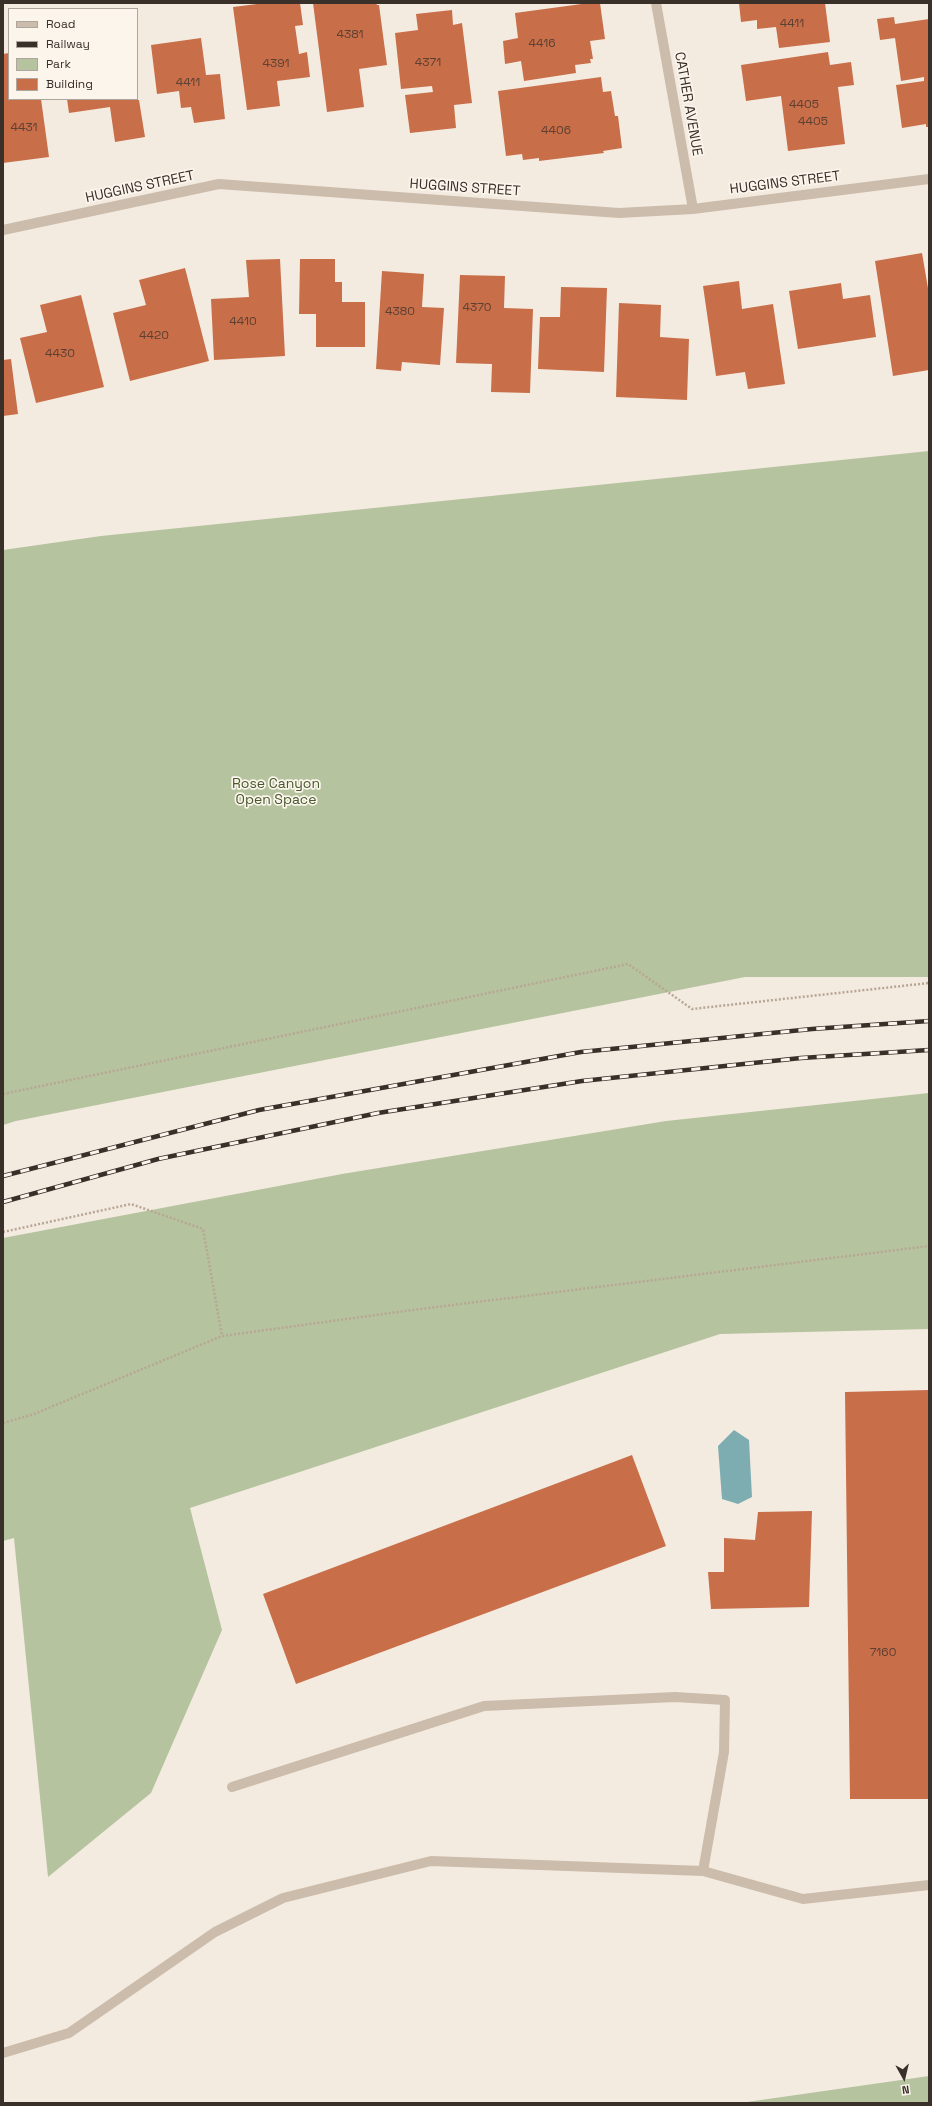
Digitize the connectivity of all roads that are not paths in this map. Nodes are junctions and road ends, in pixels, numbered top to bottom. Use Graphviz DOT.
graph roads {
  1 [pos="656,3"];
  2 [pos="929,179"];
  3 [pos="692,209"];
  4 [pos="3,230"];
  5 [pos="232,1787"];
  6 [pos="703,1871"];
  7 [pos="929,1885"];
  8 [pos="3,2053"];
  1 -- 3 [label="street, CATHER AVENUE"];
  2 -- 3 [label="street, HUGGINS STREET"];
  3 -- 4 [label="street, HUGGINS STREET"];
  5 -- 6 [label="street"];
  6 -- 7 [label="street"];
  6 -- 8 [label="street"];
}
